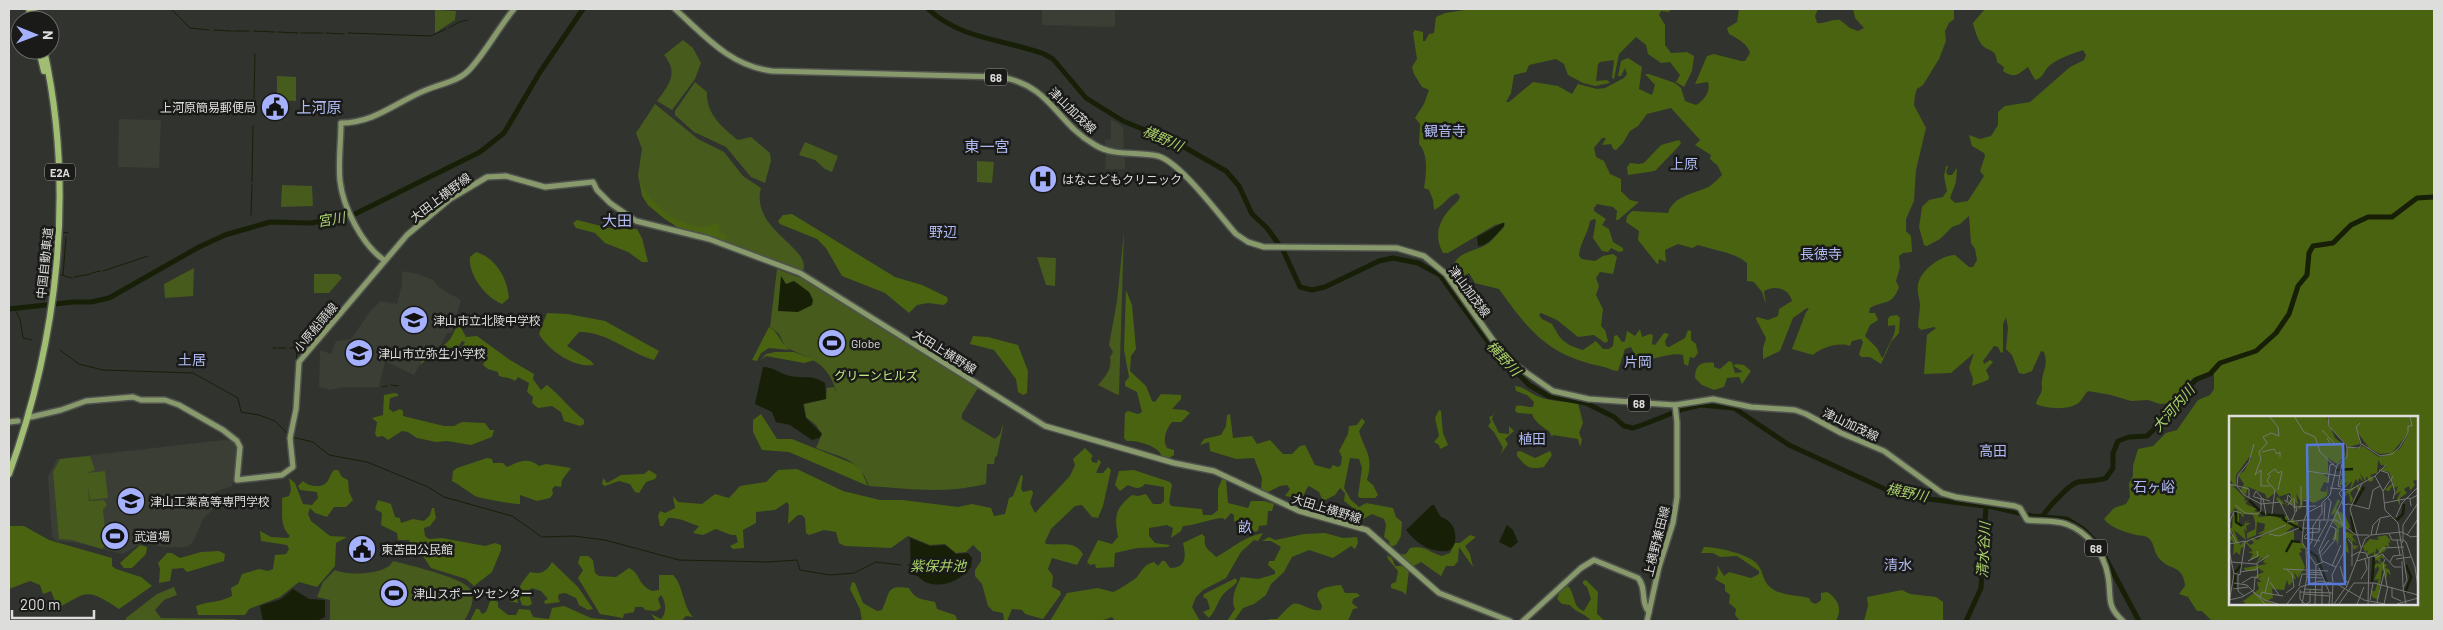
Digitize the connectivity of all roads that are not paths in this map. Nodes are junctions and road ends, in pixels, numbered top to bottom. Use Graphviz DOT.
graph roads {
  1 [pos="514,9"];
  2 [pos="675,9"];
  3 [pos="42,60"];
  4 [pos="45,60"];
  5 [pos="52,107"];
  6 [pos="384,260"];
  7 [pos="38,364"];
  8 [pos="1675,407"];
  9 [pos="31,417"];
  10 [pos="18,421"];
  11 [pos="9,422"];
  12 [pos="9,461"];
  13 [pos="9,474"];
  14 [pos="1649,612"];
  15 [pos="1510,621"];
  16 [pos="1523,621"];
  17 [pos="1647,621"];
  18 [pos="2123,621"];
  1 -- 6 [label="main road"];
  2 -- 8 [label="main road, 津山加茂線 / 68"];
  3 -- 5 [label="highway, 中国自動車道 / E2A"];
  4 -- 5 [label="highway, 中国自動車道 / E2A"];
  5 -- 7 [label="highway, 中国自動車道 / E2A"];
  6 -- 9 [label="main road, 小原船頭線"];
  6 -- 15 [label="main road, 大田上横野線"];
  7 -- 12 [label="highway, 中国自動車道 / E2A"];
  7 -- 13 [label="highway, 中国自動車道 / E2A"];
  8 -- 14 [label="main road, 上横野兼田線"];
  8 -- 18 [label="main road, 津山加茂線 / 68"];
  10 -- 11 [label="main road"];
  14 -- 16 [label="main road"];
  14 -- 17 [label="main road, 上横野兼田線"];
}
